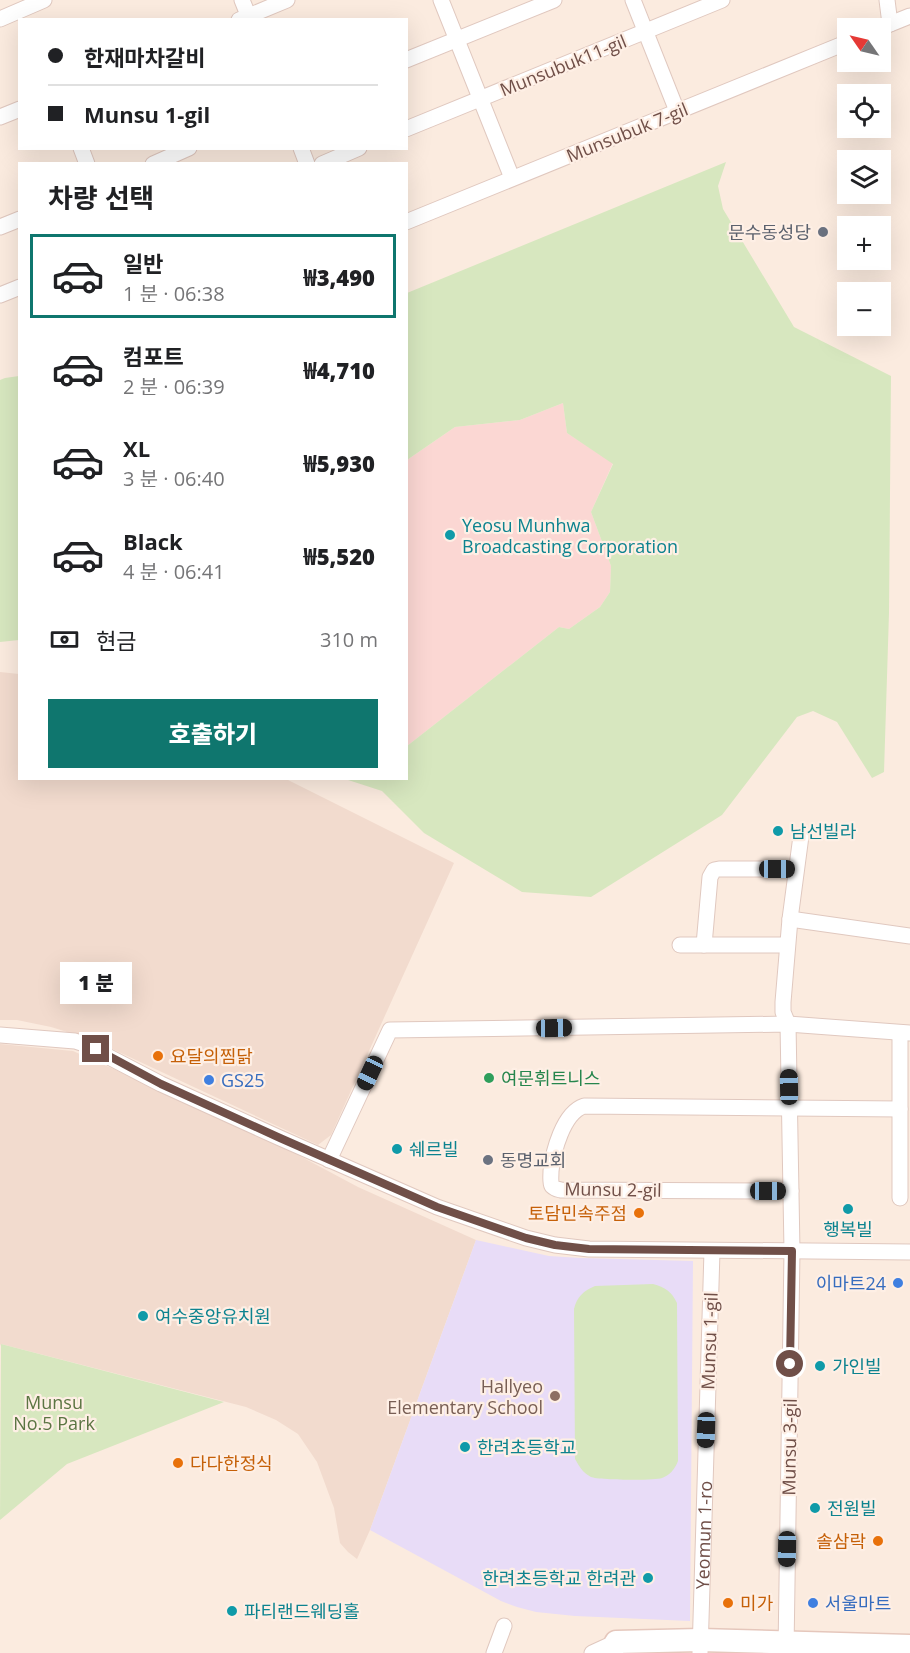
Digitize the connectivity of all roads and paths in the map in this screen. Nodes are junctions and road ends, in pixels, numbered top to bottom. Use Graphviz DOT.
graph roads {
  1 [pos="44,0"];
  2 [pos="242,0"];
  3 [pos="287,0"];
  4 [pos="441,0"];
  5 [pos="554,0"];
  6 [pos="633,0"];
  7 [pos="722,0"];
  8 [pos="887,0"];
  9 [pos="24,14"];
  10 [pos="910,16"];
  11 [pos="246,18"];
  12 [pos="886,18"];
  13 [pos="0,19"];
  14 [pos="891,24"];
  15 [pos="646,31"];
  16 [pos="457,39"];
  17 [pos="837,46"];
  18 [pos="408,59"];
  19 [pos="480,99"];
  20 [pos="18,110"];
  21 [pos="677,111"];
  22 [pos="0,117"];
  23 [pos="408,128"];
  24 [pos="184,150"];
  25 [pos="354,150"];
  26 [pos="158,162"];
  27 [pos="327,162"];
  28 [pos="512,178"];
  29 [pos="18,220"];
  30 [pos="408,221"];
  31 [pos="0,227"];
  32 [pos="18,288"];
  33 [pos="0,295"];
  34 [pos="801,836"];
  35 [pos="796,869"];
  36 [pos="790,919"];
  37 [pos="910,936"];
  38 [pos="680,945"];
  39 [pos="704,945"];
  40 [pos="787,945"];
  41 [pos="788,1024"];
  42 [pos="905,1033"];
  43 [pos="0,1035"];
  44 [pos="789,1108"];
  45 [pos="900,1109"];
  46 [pos="329,1160"];
  47 [pos="791,1191"];
  48 [pos="900,1198"];
  49 [pos="712,1251"];
  50 [pos="792,1251"];
  51 [pos="910,1252"];
  52 [pos="706,1430"];
  53 [pos="504,1626"];
  54 [pos="910,1646"];
  55 [pos="616,1647"];
  56 [pos="700,1647"];
  57 [pos="786,1648"];
  58 [pos="494,1653"];
  59 [pos="592,1653"];
  1 -- 9 [label="street"];
  2 -- 11 [label="street"];
  3 -- 11 [label="street"];
  4 -- 16 [label="street, Munsubuk11-gil"];
  5 -- 16 [label="street"];
  6 -- 15 [label="street, Munsubuk11-gil"];
  7 -- 15 [label="street"];
  8 -- 12 [label="street"];
  9 -- 13 [label="street"];
  10 -- 14 [label="street"];
  15 -- 19 [label="street, Munsubuk11-gil"];
  15 -- 21 [label="street, Munsubuk11-gil"];
  16 -- 18 [label="street"];
  16 -- 19 [label="street, Munsubuk11-gil"];
  17 -- 21 [label="street, Munsubuk 7-gil"];
  19 -- 23 [label="street, Munsubuk11-gil"];
  19 -- 28 [label="street, Munsubuk11-gil"];
  20 -- 22 [label="street"];
  21 -- 28 [label="street, Munsubuk 7-gil"];
  24 -- 26 [label="street"];
  25 -- 27 [label="street"];
  28 -- 30 [label="street, Munsubuk 7-gil"];
  29 -- 31 [label="street"];
  32 -- 33 [label="street"];
  34 -- 35 [label="street"];
  35 -- 36 [label="street"];
  35 -- 39 [label="street"];
  36 -- 37 [label="street"];
  36 -- 40 [label="street"];
  38 -- 39 [label="street"];
  39 -- 40 [label="street"];
  40 -- 41 [label="street"];
  41 -- 42 [label="street"];
  41 -- 44 [label="street"];
  41 -- 46 [label="street"];
  42 -- 45 [label="street"];
  43 -- 46 [label="street"];
  44 -- 45 [label="street, Munsu 2-gil"];
  44 -- 47 [label="street"];
  44 -- 47 [label="street, Munsu 2-gil"];
  45 -- 48 [label="street"];
  46 -- 49 [label="street"];
  47 -- 50 [label="street"];
  49 -- 50 [label="street"];
  49 -- 52 [label="street, Munsu 1-gil"];
  50 -- 51 [label="street"];
  50 -- 57 [label="street, Munsu 3-gil"];
  52 -- 56 [label="street, Yeomun 1-ro"];
  53 -- 58 [label="street"];
  54 -- 57 [label="street"];
  55 -- 56 [label="street"];
  55 -- 59 [label="street"];
  56 -- 57 [label="street"];
}
